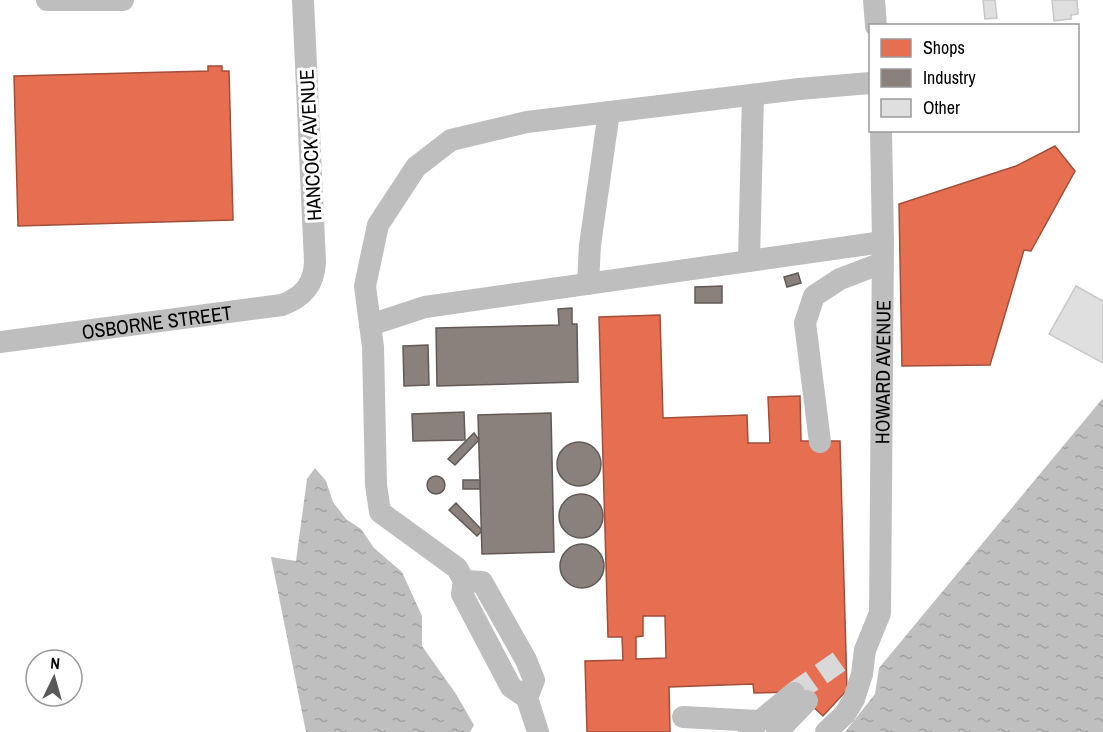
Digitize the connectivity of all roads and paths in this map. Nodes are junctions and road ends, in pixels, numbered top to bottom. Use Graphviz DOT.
graph roads {
  1 [pos="49,0"];
  2 [pos="123,0"];
  3 [pos="303,0"];
  4 [pos="874,0"];
  5 [pos="876,24"];
  6 [pos="869,83"];
  7 [pos="753,95"];
  8 [pos="609,112"];
  9 [pos="881,132"];
  10 [pos="882,252"];
  11 [pos="749,261"];
  12 [pos="588,284"];
  13 [pos="308,288"];
  14 [pos="370,325"];
  15 [pos="0,342"];
  16 [pos="820,441"];
  17 [pos="801,697"];
  18 [pos="682,717"];
  19 [pos="761,728"];
  20 [pos="538,732"];
  21 [pos="826,732"];
  1 -- 2 [label="street"];
  3 -- 13 [label="street, HANCOCK AVENUE"];
  4 -- 5 [label="street"];
  6 -- 7 [label="street"];
  7 -- 8 [label="street"];
  7 -- 11 [label="street"];
  8 -- 12 [label="street"];
  8 -- 14 [label="street"];
  9 -- 10 [label="street, HOWARD AVENUE"];
  10 -- 11 [label="street"];
  10 -- 16 [label="street"];
  10 -- 21 [label="street, HOWARD AVENUE"];
  11 -- 12 [label="street"];
  12 -- 14 [label="street"];
  13 -- 15 [label="street, OSBORNE STREET"];
  14 -- 20 [label="street"];
  17 -- 19 [label="street"];
  18 -- 19 [label="street"];
}
